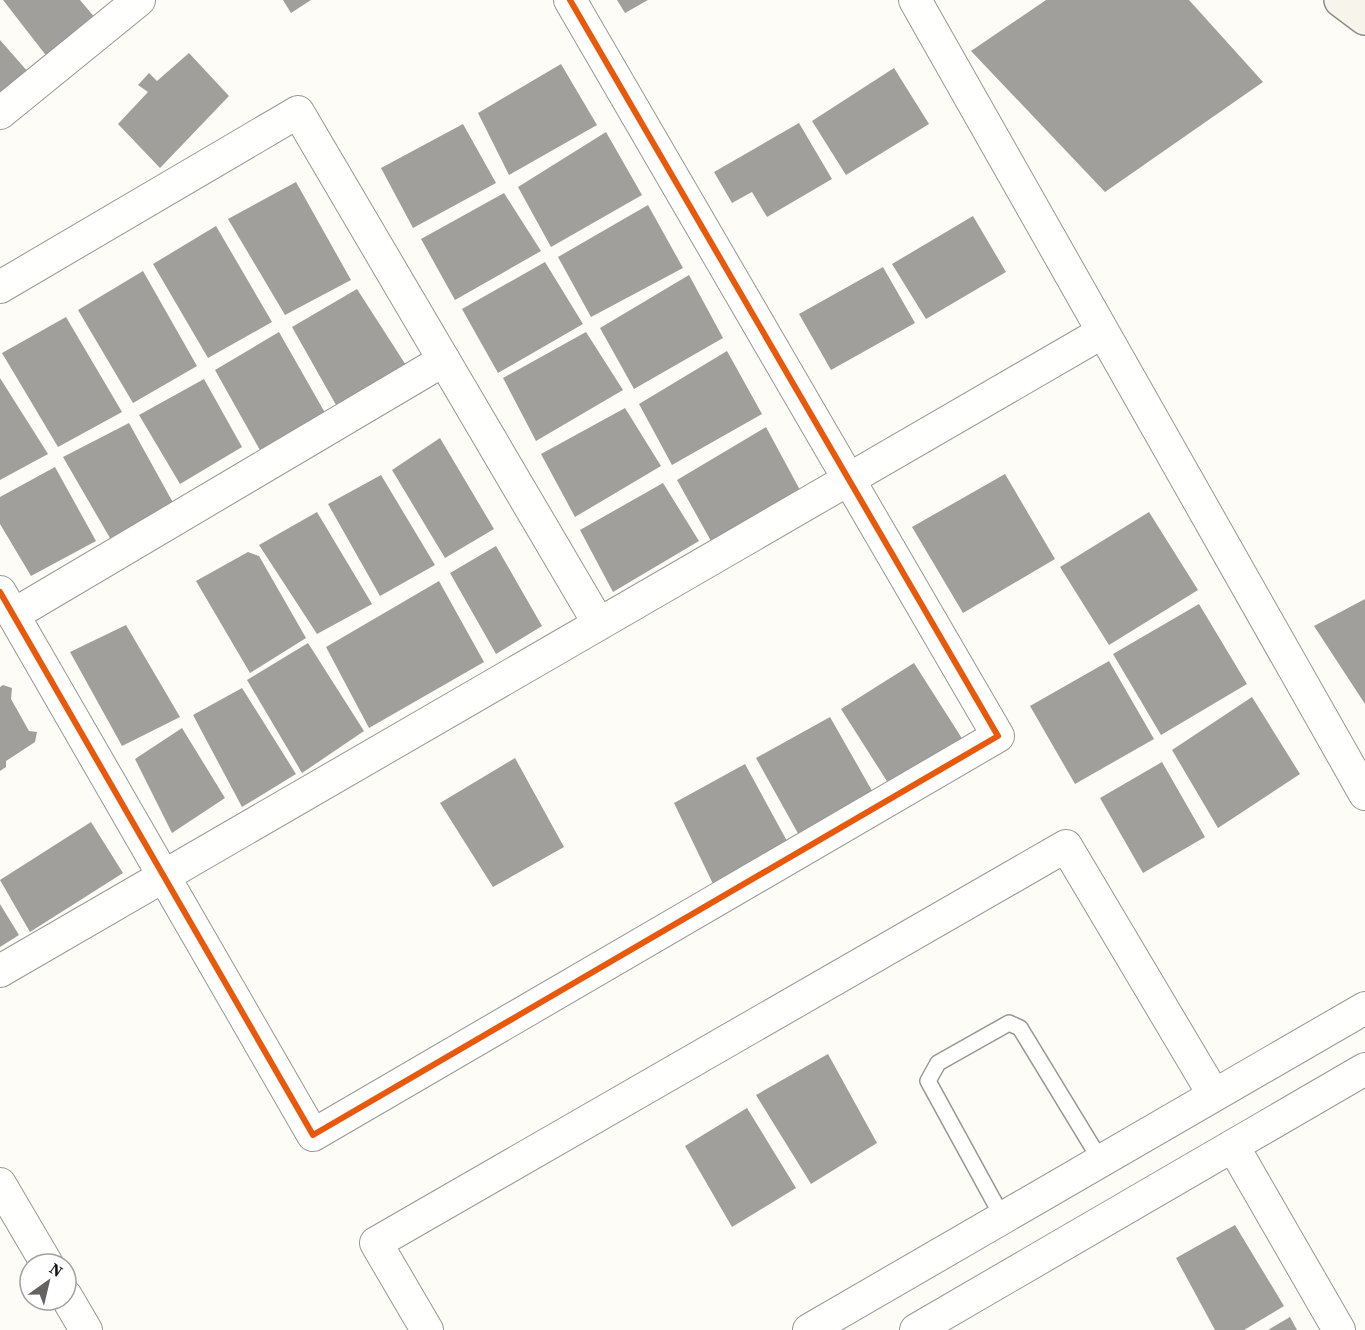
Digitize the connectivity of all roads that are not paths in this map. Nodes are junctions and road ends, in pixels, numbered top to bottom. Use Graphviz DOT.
graph roads {
  1 [pos="139,0"];
  2 [pos="570,0"];
  3 [pos="915,0"];
  4 [pos="1341,0"];
  5 [pos="1365,18"];
  6 [pos="0,113"];
  7 [pos="0,286"];
  8 [pos="1103,332"];
  9 [pos="444,360"];
  10 [pos="849,479"];
  11 [pos="7,604"];
  12 [pos="599,624"];
  13 [pos="1365,794"];
  14 [pos="164,876"];
  15 [pos="0,970"];
  16 [pos="1365,1008"];
  17 [pos="1365,1069"];
  18 [pos="1214,1095"];
  19 [pos="1233,1146"];
  20 [pos="1101,1161"];
  21 [pos="0,1184"];
  22 [pos="1003,1218"];
  23 [pos="40,1252"];
  24 [pos="75,1312"];
  25 [pos="86,1330"];
  26 [pos="427,1330"];
  27 [pos="809,1330"];
  28 [pos="916,1330"];
  29 [pos="1340,1330"];
  1 -- 6 [label="street"];
  2 -- 10 [label="street"];
  3 -- 8 [label="street"];
  4 -- 5 [label="main road"];
  7 -- 9 [label="street"];
  8 -- 10 [label="street"];
  8 -- 13 [label="street"];
  9 -- 11 [label="street"];
  9 -- 12 [label="street"];
  10 -- 12 [label="street"];
  10 -- 14 [label="street"];
  11 -- 14 [label="street"];
  12 -- 14 [label="street"];
  14 -- 15 [label="street"];
  16 -- 18 [label="street"];
  17 -- 19 [label="street"];
  18 -- 20 [label="street"];
  18 -- 26 [label="street"];
  19 -- 28 [label="street"];
  19 -- 29 [label="street"];
  20 -- 22 [label="street"];
  20 -- 22 [label="lane"];
  21 -- 23 [label="street"];
  22 -- 27 [label="street"];
  24 -- 25 [label="street"];
}
